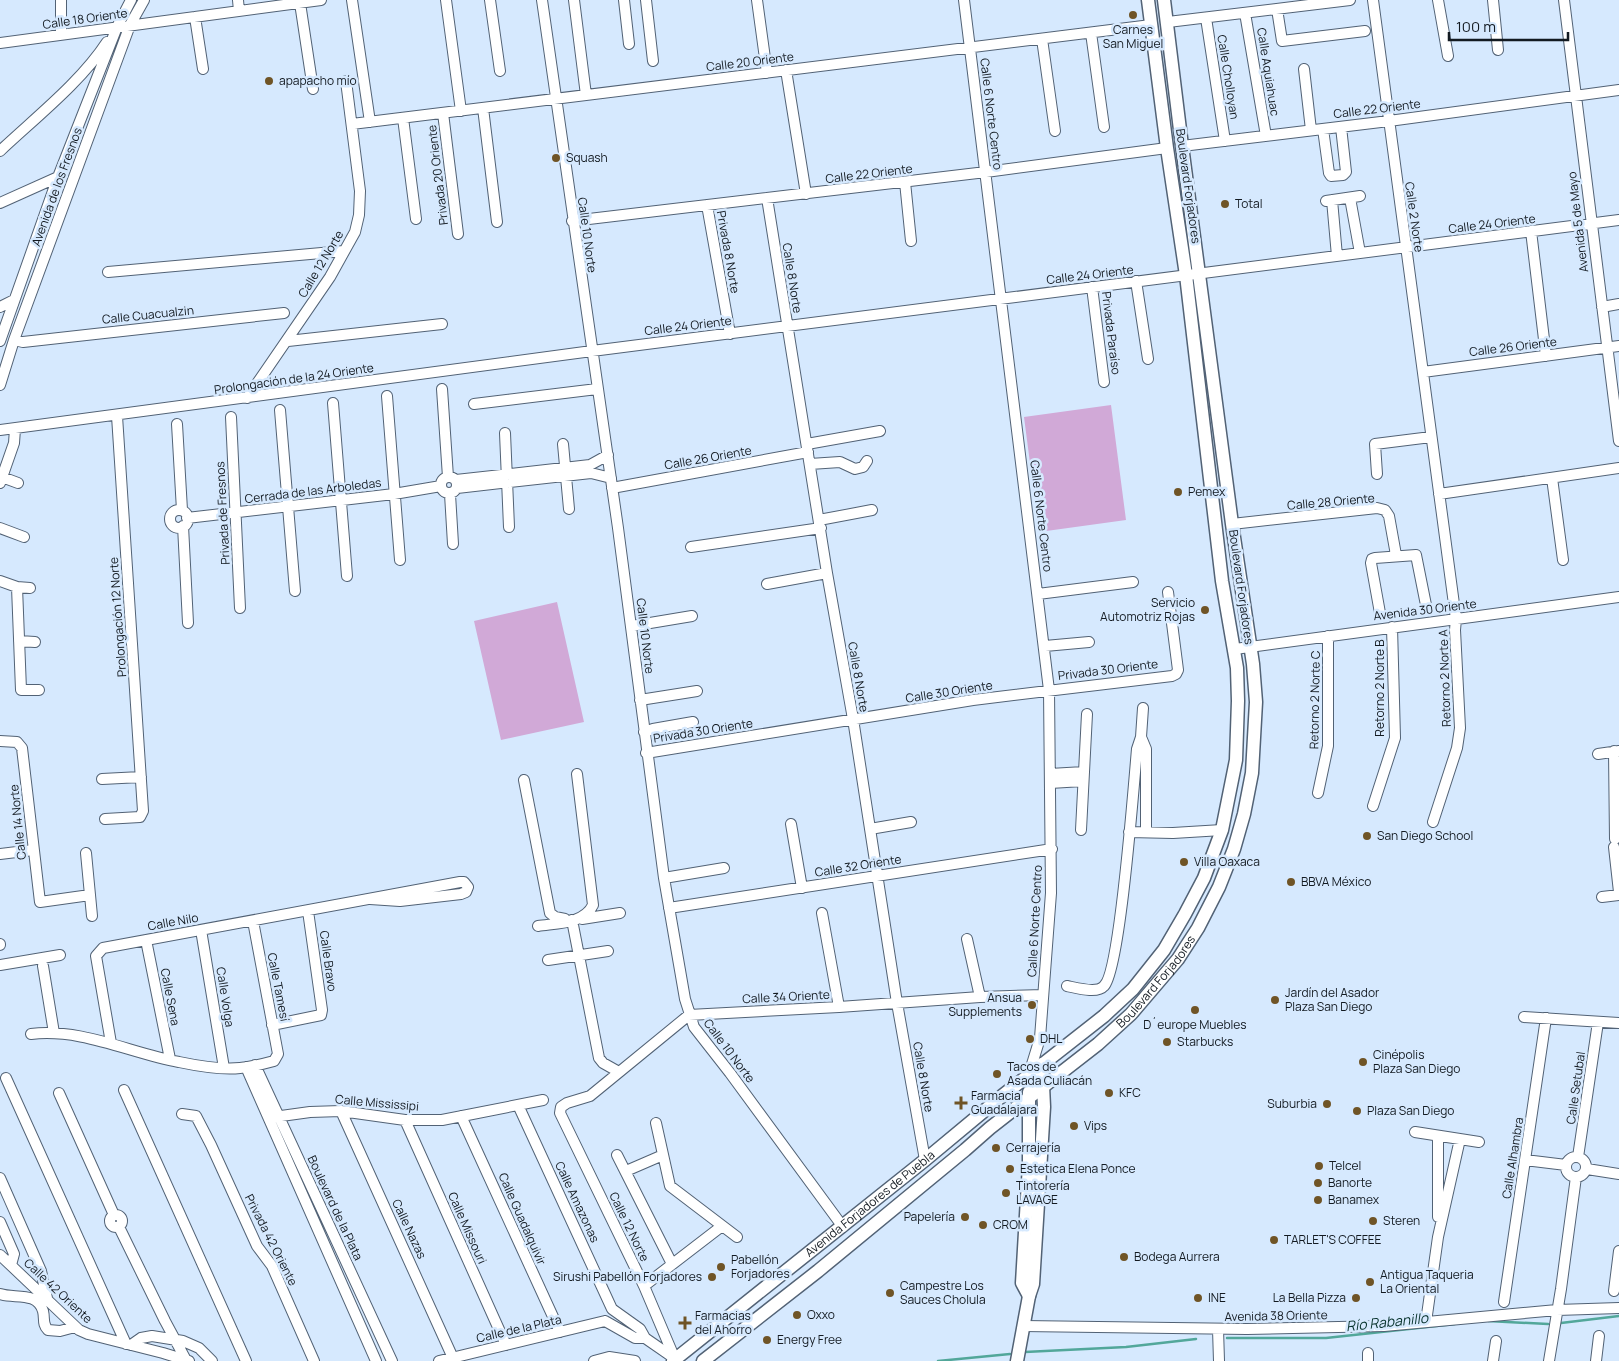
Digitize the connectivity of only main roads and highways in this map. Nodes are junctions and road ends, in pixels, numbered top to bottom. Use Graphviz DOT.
graph roads {
  1 [pos="1148,0"];
  2 [pos="1164,0"];
  3 [pos="1042,1064"];
  4 [pos="1029,1074"];
  5 [pos="1043,1087"];
  6 [pos="1030,1097"];
  7 [pos="768,1285"];
  8 [pos="1029,1296"];
  9 [pos="762,1315"];
  10 [pos="674,1360"];
  11 [pos="702,1361"];
  12 [pos="1017,1361"];
  1 -- 3 [label="main road, Boulevard Forjadores"];
  2 -- 5 [label="main road, Boulevard Forjadores"];
  3 -- 4 [label="main road, Avenida Forjadores de Puebla"];
  3 -- 5 [label="main road"];
  4 -- 6 [label="main road"];
  4 -- 7 [label="main road, Avenida Forjadores de Puebla"];
  5 -- 6 [label="main road, Boulevard Forjadores"];
  5 -- 8 [label="main road"];
  6 -- 8 [label="main road"];
  6 -- 9 [label="main road, Avenida Forjadores de Puebla"];
  7 -- 9 [label="main road"];
  7 -- 10 [label="main road, Avenida Forjadores de Puebla"];
  8 -- 12 [label="main road"];
  9 -- 11 [label="main road, Avenida Forjadores de Puebla"];
}
